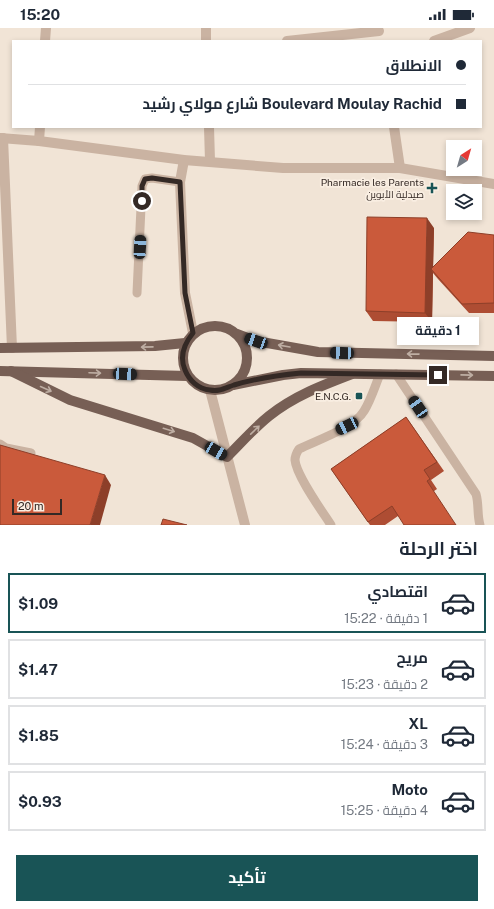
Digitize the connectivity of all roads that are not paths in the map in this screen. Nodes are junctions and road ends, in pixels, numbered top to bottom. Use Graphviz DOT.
graph roads {
  1 [pos="46,28"];
  2 [pos="206,28"];
  3 [pos="470,28"];
  4 [pos="379,33"];
  5 [pos="45,40"];
  6 [pos="206,40"];
  7 [pos="299,40"];
  8 [pos="437,40"];
  9 [pos="40,128"];
  10 [pos="209,128"];
  11 [pos="394,128"];
  12 [pos="2,138"];
  13 [pos="39,141"];
  14 [pos="184,160"];
  15 [pos="210,161"];
  16 [pos="400,168"];
  17 [pos="180,182"];
  18 [pos="494,184"];
  19 [pos="137,293"];
  20 [pos="193,333"];
  21 [pos="237,334"];
  22 [pos="185,343"];
  23 [pos="0,348"];
  24 [pos="12,348"];
  25 [pos="494,356"];
  26 [pos="0,371"];
  27 [pos="11,372"];
  28 [pos="352,374"];
  29 [pos="380,374"];
  30 [pos="396,374"];
  31 [pos="187,376"];
  32 [pos="494,376"];
  33 [pos="233,385"];
  34 [pos="210,390"];
  35 [pos="0,444"];
  36 [pos="31,453"];
  37 [pos="227,457"];
  38 [pos="245,525"];
  39 [pos="331,525"];
  40 [pos="480,525"];
  1 -- 5 [label="street"];
  2 -- 6 [label="street"];
  3 -- 8 [label="street"];
  4 -- 7 [label="street"];
  9 -- 13 [label="street"];
  10 -- 15 [label="street"];
  11 -- 16 [label="street"];
  12 -- 13 [label="street"];
  12 -- 24 [label="street"];
  13 -- 14 [label="street"];
  14 -- 15 [label="street"];
  14 -- 17 [label="street"];
  15 -- 16 [label="street"];
  16 -- 18 [label="street"];
  17 -- 19 [label="lane"];
  17 -- 20 [label="street"];
  20 -- 21 [label="main road"];
  20 -- 22 [label="main road"];
  25 -- 21 [label="main road, one-way"];
  21 -- 33 [label="main road"];
  22 -- 24 [label="main road, one-way"];
  22 -- 31 [label="main road"];
  23 -- 24 [label="main road"];
  26 -- 27 [label="main road"];
  27 -- 31 [label="main road, one-way"];
  27 -- 37 [label="main road, one-way"];
  28 -- 29 [label="main road"];
  28 -- 33 [label="main road"];
  37 -- 28 [label="main road, one-way"];
  29 -- 30 [label="main road"];
  29 -- 39 [label="lane"];
  30 -- 32 [label="main road, one-way"];
  30 -- 40 [label="lane"];
  31 -- 34 [label="main road"];
  33 -- 34 [label="main road"];
  34 -- 37 [label="street"];
  35 -- 36 [label="lane"];
  37 -- 38 [label="street"];
}
